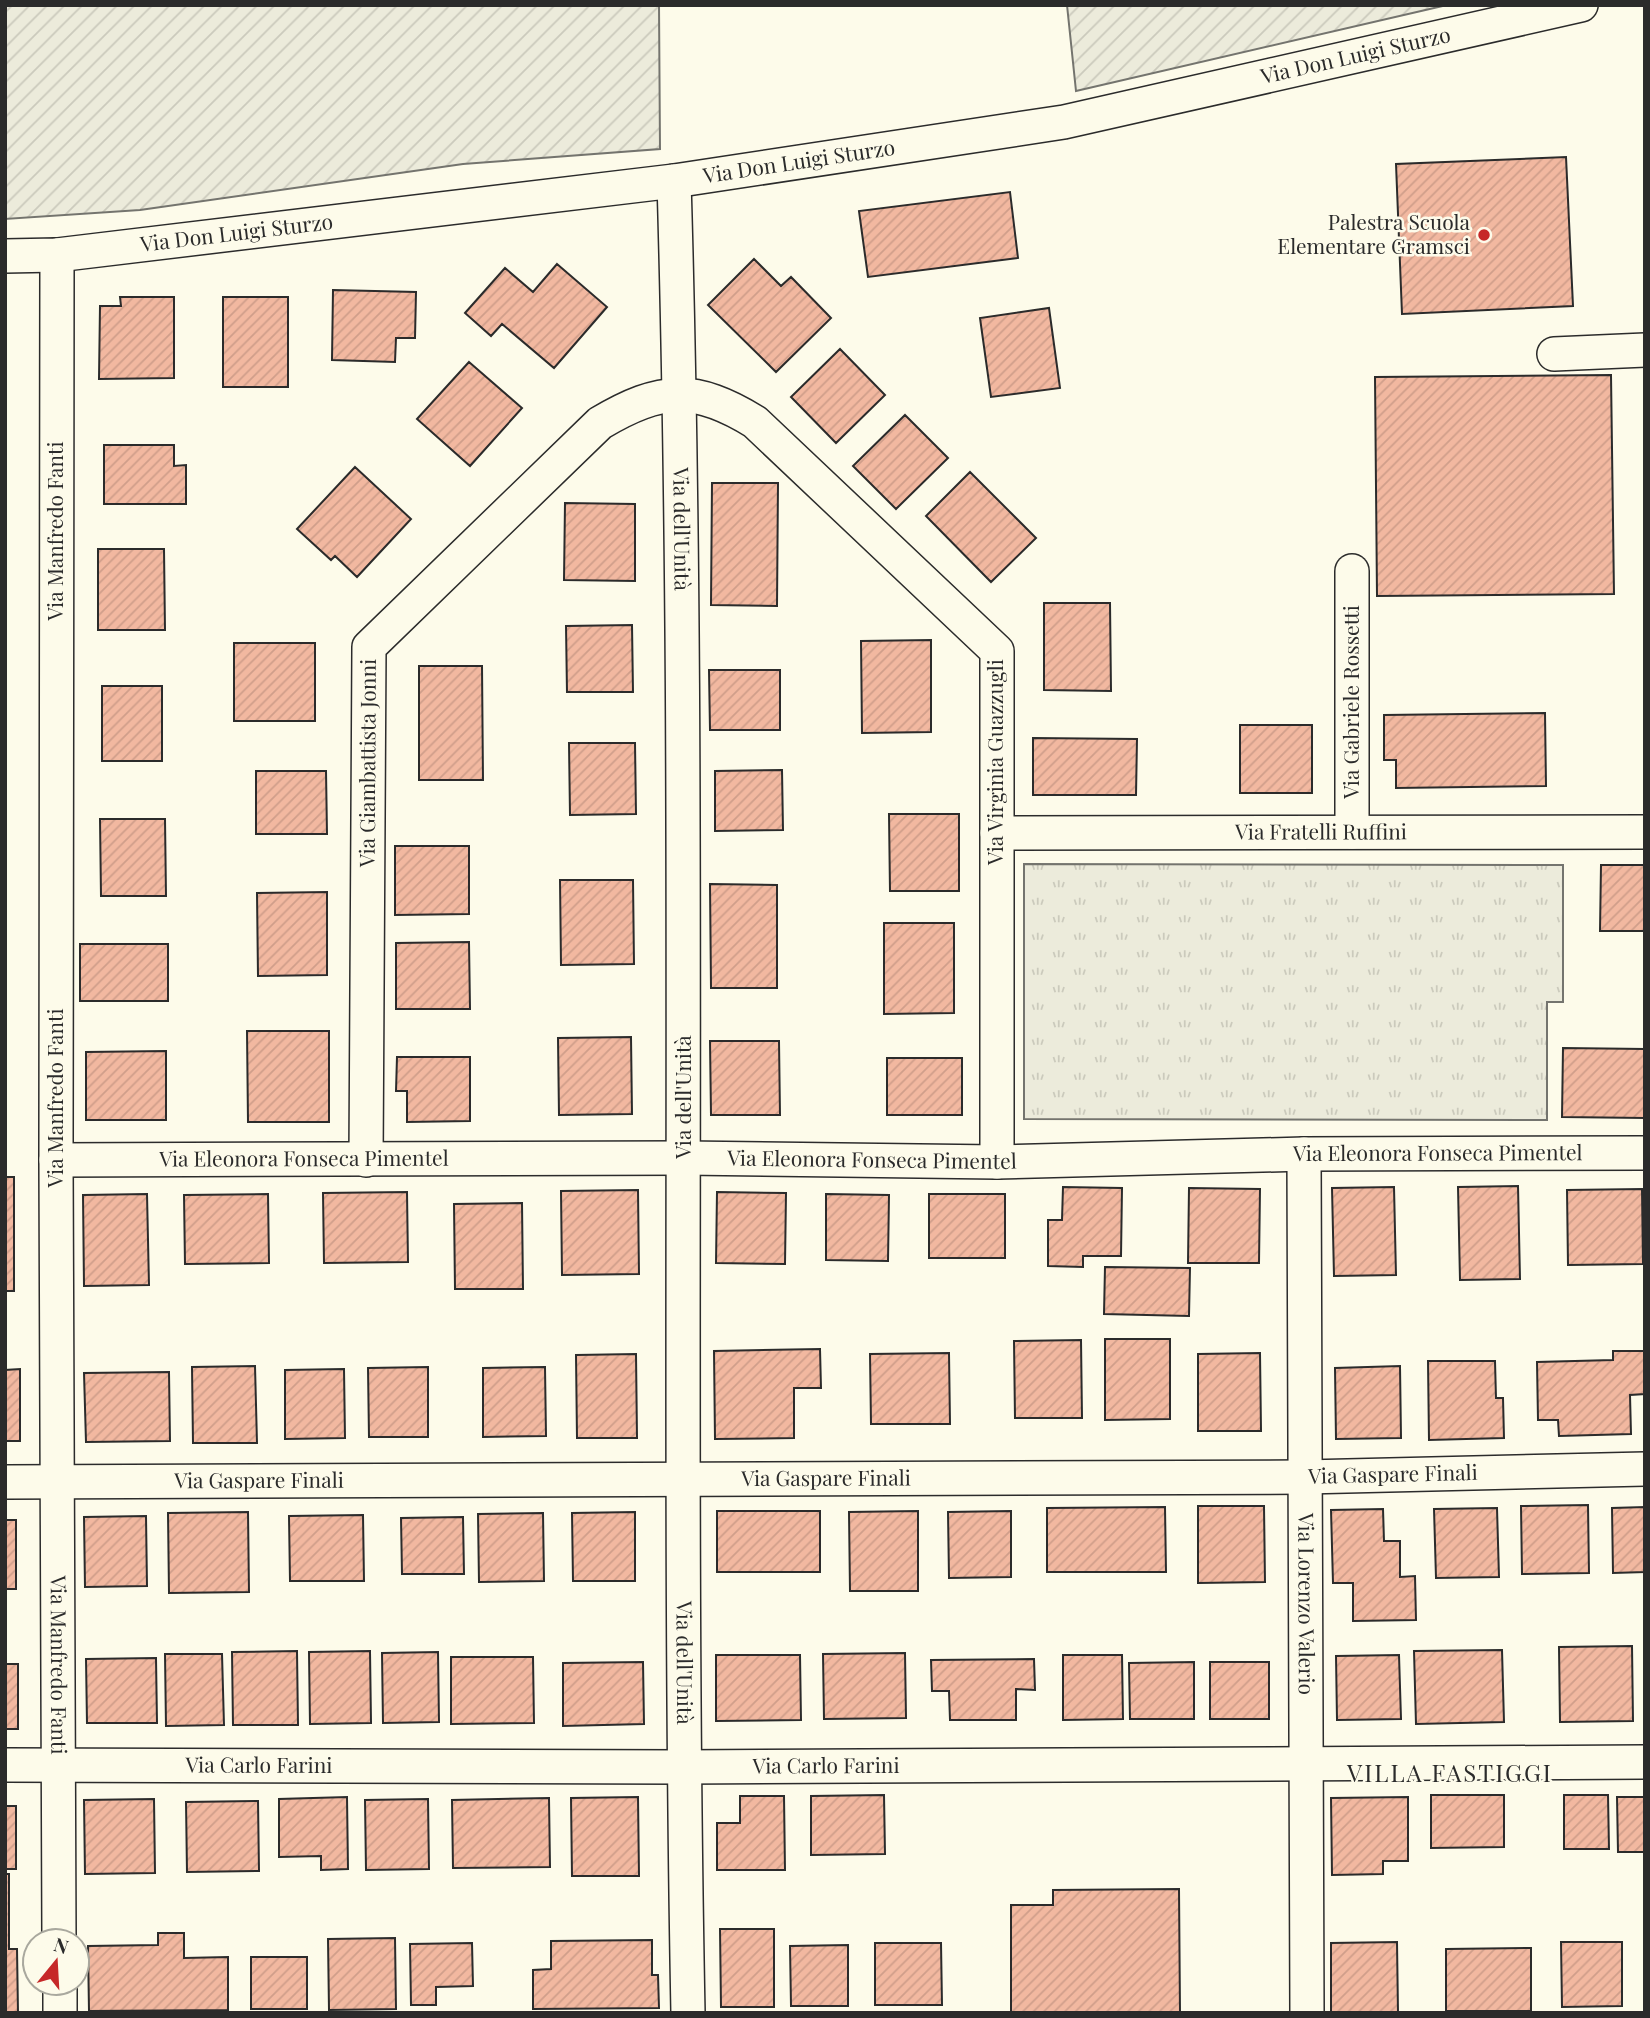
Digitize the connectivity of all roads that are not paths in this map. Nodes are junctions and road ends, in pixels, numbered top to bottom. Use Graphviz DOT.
graph roads {
  1 [pos="1581,5"];
  2 [pos="674,181"];
  3 [pos="57,255"];
  4 [pos="5,256"];
  5 [pos="1645,350"];
  6 [pos="1554,354"];
  7 [pos="680,393"];
  8 [pos="1352,571"];
  9 [pos="1352,832"];
  10 [pos="1645,832"];
  11 [pos="997,833"];
  12 [pos="1645,1153"];
  13 [pos="1304,1154"];
  14 [pos="685,1158"];
  15 [pos="56,1160"];
  16 [pos="366,1160"];
  17 [pos="997,1162"];
  18 [pos="1645,1469"];
  19 [pos="1304,1477"];
  20 [pos="682,1480"];
  21 [pos="57,1481"];
  22 [pos="5,1482"];
  23 [pos="1645,1762"];
  24 [pos="5,1765"];
  25 [pos="57,1765"];
  26 [pos="1308,1766"];
  27 [pos="683,1767"];
  28 [pos="59,1927"];
  29 [pos="688,2013"];
  30 [pos="1307,2013"];
  1 -- 2 [label="street, Via Don Luigi Sturzo"];
  2 -- 3 [label="street, Via Don Luigi Sturzo"];
  2 -- 7 [label="street, Via dell'Unità"];
  3 -- 4 [label="street, Via Don Luigi Sturzo"];
  3 -- 15 [label="street, Via Manfredo Fanti"];
  5 -- 6 [label="street"];
  7 -- 11 [label="street, Via Virginia Guazzugli"];
  7 -- 14 [label="street, Via dell'Unità"];
  7 -- 16 [label="street, Via Giambattista Jonni"];
  8 -- 9 [label="street, Via Gabriele Rossetti"];
  9 -- 10 [label="street, Via Fratelli Ruffini"];
  9 -- 11 [label="street, Via Fratelli Ruffini"];
  11 -- 17 [label="street, Via Virginia Guazzugli"];
  12 -- 13 [label="street, Via Eleonora Fonseca Pimentel"];
  13 -- 17 [label="street, Via Eleonora Fonseca Pimentel"];
  13 -- 19 [label="street, Via Lorenzo Valerio"];
  14 -- 16 [label="street, Via Eleonora Fonseca Pimentel"];
  14 -- 17 [label="street, Via Eleonora Fonseca Pimentel"];
  14 -- 20 [label="street, Via dell'Unità"];
  15 -- 16 [label="street, Via Eleonora Fonseca Pimentel"];
  15 -- 21 [label="street, Via Manfredo Fanti"];
  18 -- 19 [label="street, Via Gaspare Finali"];
  19 -- 20 [label="street, Via Gaspare Finali"];
  19 -- 26 [label="street, Via Lorenzo Valerio"];
  20 -- 21 [label="street, Via Gaspare Finali"];
  20 -- 27 [label="street, Via dell'Unità"];
  21 -- 22 [label="street, Via Gaspare Finali"];
  21 -- 25 [label="street, Via Manfredo Fanti"];
  23 -- 26 [label="street, Via Carlo Farini"];
  24 -- 25 [label="street, Via Carlo Farini"];
  25 -- 27 [label="street, Via Carlo Farini"];
  25 -- 28 [label="street, Via Manfredo Fanti"];
  26 -- 27 [label="street, Via Carlo Farini"];
  26 -- 30 [label="street, Via Lorenzo Valerio"];
  27 -- 29 [label="street, Via dell'Unità"];
}
